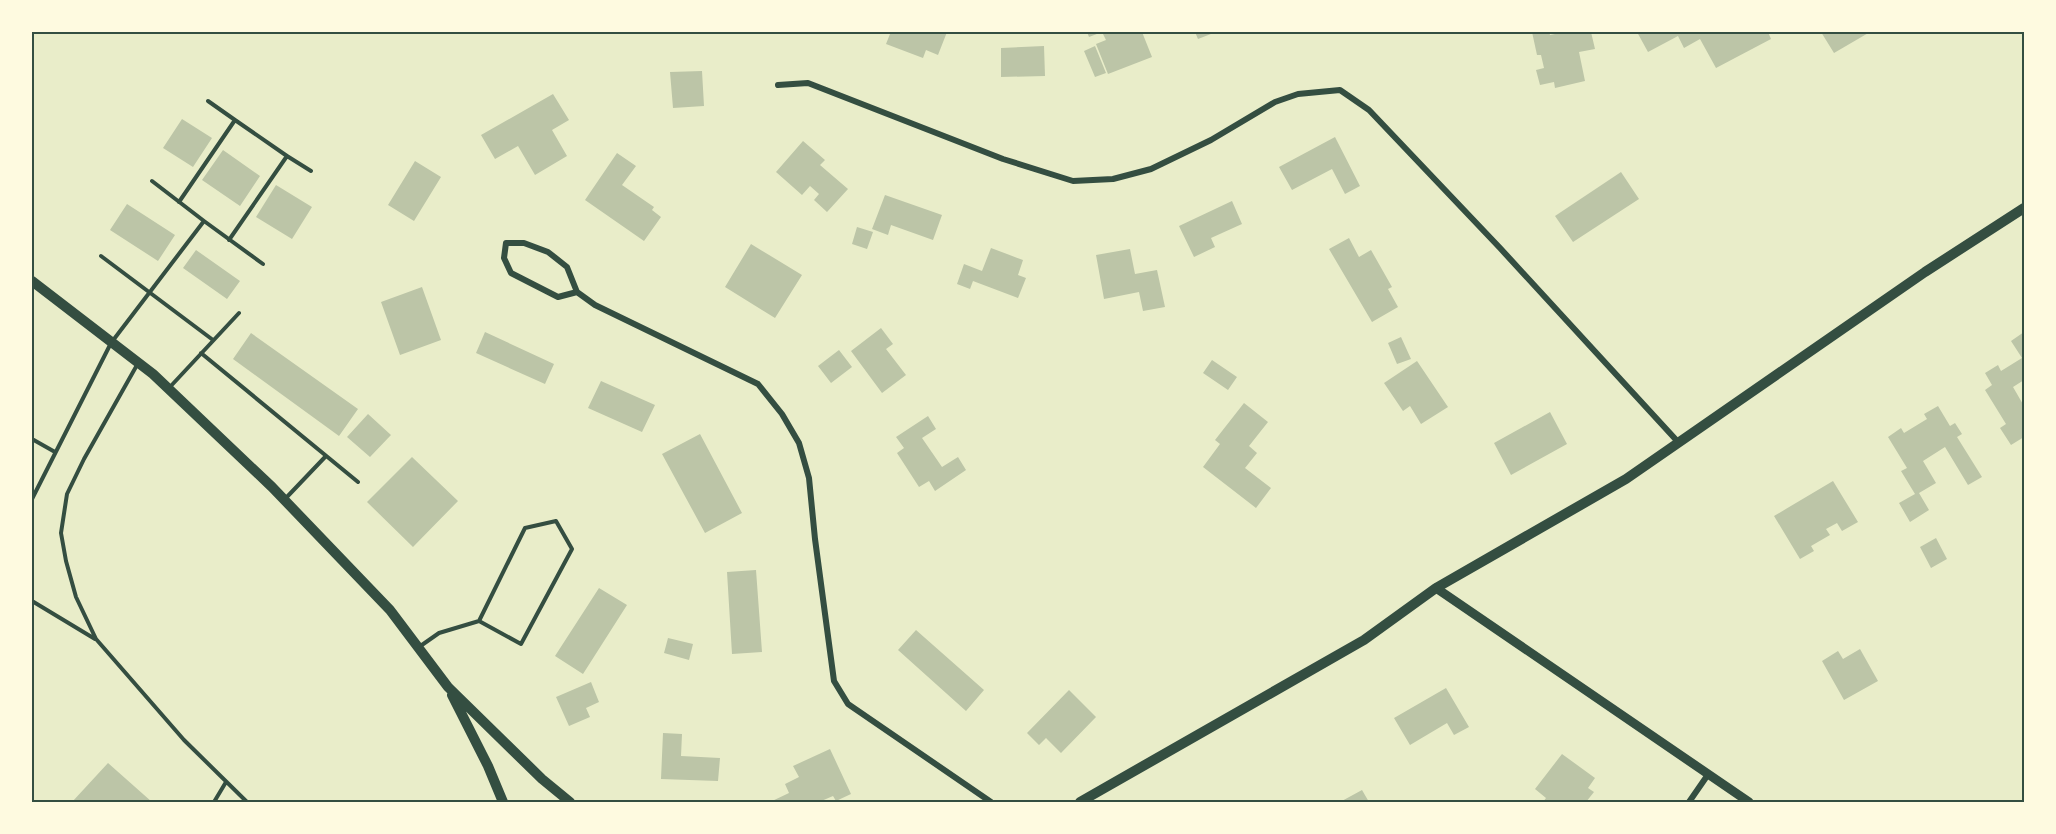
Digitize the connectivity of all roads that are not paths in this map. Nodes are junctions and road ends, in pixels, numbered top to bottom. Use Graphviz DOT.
graph roads {
  1 [pos="778,85"];
  2 [pos="208,101"];
  3 [pos="235,120"];
  4 [pos="287,156"];
  5 [pos="310,171"];
  6 [pos="152,181"];
  7 [pos="179,202"];
  8 [pos="2025,208"];
  9 [pos="204,221"];
  10 [pos="229,240"];
  11 [pos="100,256"];
  12 [pos="263,264"];
  13 [pos="32,281"];
  14 [pos="577,292"];
  15 [pos="149,293"];
  16 [pos="239,313"];
  17 [pos="213,340"];
  18 [pos="111,343"];
  19 [pos="201,353"];
  20 [pos="139,363"];
  21 [pos="168,388"];
  22 [pos="32,439"];
  23 [pos="1679,443"];
  24 [pos="55,452"];
  25 [pos="326,456"];
  26 [pos="358,482"];
  27 [pos="32,499"];
  28 [pos="284,500"];
  29 [pos="1436,588"];
  30 [pos="32,601"];
  31 [pos="479,621"];
  32 [pos="96,639"];
  33 [pos="418,647"];
  34 [pos="448,687"];
  35 [pos="1707,776"];
  36 [pos="226,782"];
  37 [pos="214,802"];
  38 [pos="247,802"];
  39 [pos="503,802"];
  40 [pos="570,802"];
  41 [pos="991,802"];
  42 [pos="1080,802"];
  43 [pos="1689,802"];
  44 [pos="1749,802"];
  1 -- 23 [label="street"];
  2 -- 3 [label="lane"];
  3 -- 4 [label="lane"];
  3 -- 7 [label="lane"];
  4 -- 5 [label="lane"];
  4 -- 10 [label="lane"];
  6 -- 7 [label="lane"];
  7 -- 9 [label="lane"];
  8 -- 23 [label="main road"];
  9 -- 10 [label="lane"];
  9 -- 15 [label="lane"];
  10 -- 12 [label="lane"];
  11 -- 15 [label="lane"];
  13 -- 18 [label="main road"];
  14 -- 14 [label="street"];
  14 -- 41 [label="street"];
  15 -- 17 [label="lane"];
  15 -- 18 [label="lane"];
  16 -- 17 [label="lane"];
  17 -- 19 [label="lane"];
  18 -- 20 [label="main road"];
  18 -- 24 [label="lane"];
  19 -- 21 [label="lane"];
  19 -- 25 [label="lane"];
  20 -- 21 [label="main road"];
  20 -- 32 [label="lane"];
  21 -- 28 [label="main road"];
  22 -- 24 [label="lane"];
  23 -- 29 [label="main road"];
  24 -- 27 [label="lane"];
  25 -- 26 [label="lane"];
  25 -- 28 [label="lane"];
  28 -- 33 [label="main road"];
  29 -- 35 [label="street"];
  29 -- 42 [label="main road"];
  30 -- 32 [label="lane"];
  31 -- 31 [label="lane"];
  31 -- 33 [label="lane"];
  32 -- 36 [label="lane"];
  33 -- 34 [label="main road"];
  34 -- 39 [label="main road"];
  34 -- 40 [label="main road"];
  35 -- 43 [label="street"];
  35 -- 44 [label="street"];
  36 -- 37 [label="lane"];
  36 -- 38 [label="lane"];
}
